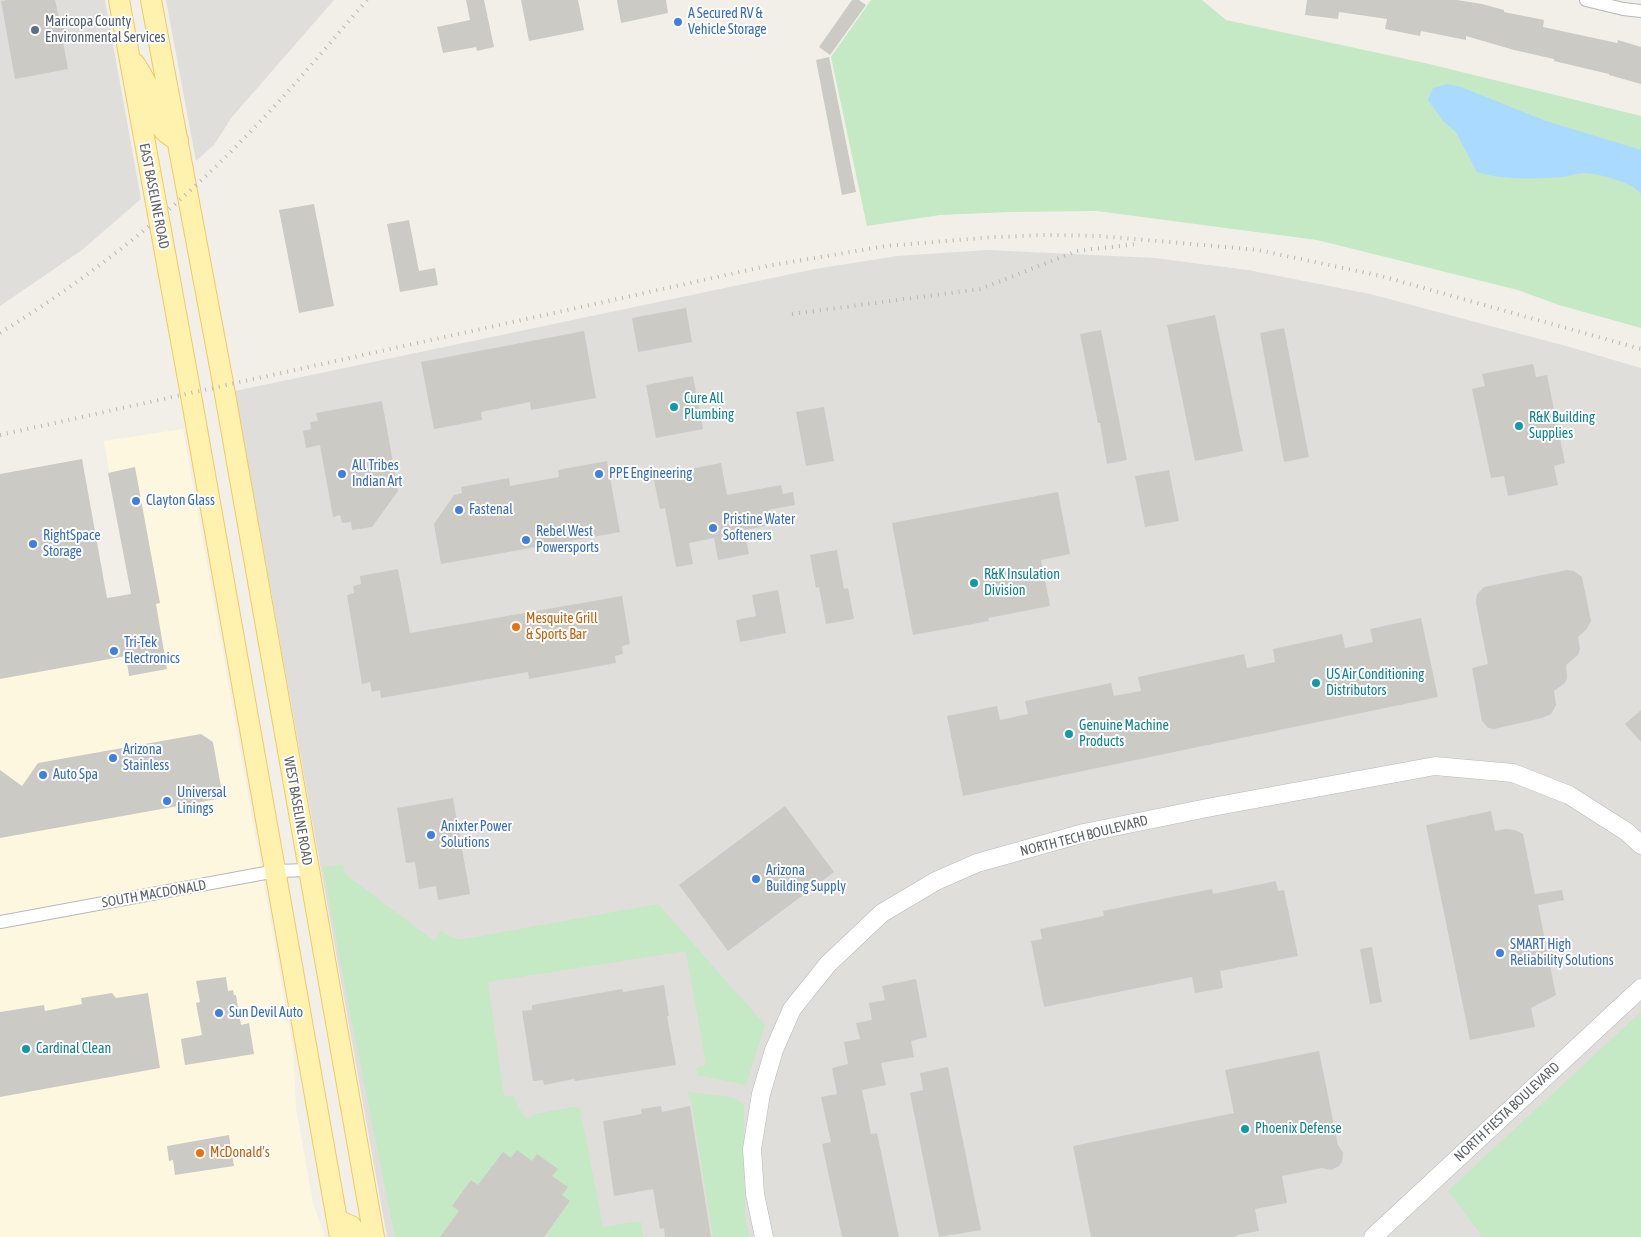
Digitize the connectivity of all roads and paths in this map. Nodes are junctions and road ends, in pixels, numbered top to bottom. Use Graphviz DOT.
graph roads {
  1 [pos="119,0"];
  2 [pos="137,0"];
  3 [pos="151,0"];
  4 [pos="1586,0"];
  5 [pos="1623,5"];
  6 [pos="1641,11"];
  7 [pos="158,37"];
  8 [pos="127,50"];
  9 [pos="178,140"];
  10 [pos="254,564"];
  11 [pos="222,569"];
  12 [pos="1641,845"];
  13 [pos="308,870"];
  14 [pos="276,871"];
  15 [pos="0,922"];
  16 [pos="1641,988"];
  17 [pos="339,1229"];
  18 [pos="359,1237"];
  19 [pos="374,1237"];
  20 [pos="764,1237"];
  21 [pos="1373,1237"];
  1 -- 8 [label="main road, EAST BASELINE ROAD"];
  2 -- 7 [label="main road"];
  3 -- 7 [label="main road"];
  4 -- 5 [label="street"];
  5 -- 6 [label="street"];
  7 -- 9 [label="main road"];
  8 -- 9 [label="main road"];
  8 -- 11 [label="main road, EAST BASELINE ROAD"];
  9 -- 10 [label="main road, WEST BASELINE ROAD"];
  10 -- 11 [label="main road"];
  10 -- 13 [label="main road, WEST BASELINE ROAD"];
  11 -- 14 [label="main road"];
  12 -- 20 [label="street, NORTH TECH BOULEVARD"];
  13 -- 14 [label="street, SOUTH MACDONALD"];
  13 -- 19 [label="main road, WEST BASELINE ROAD"];
  14 -- 15 [label="street, SOUTH MACDONALD"];
  14 -- 17 [label="main road"];
  16 -- 21 [label="street, NORTH FIESTA BOULEVARD"];
  17 -- 18 [label="main road"];
}
